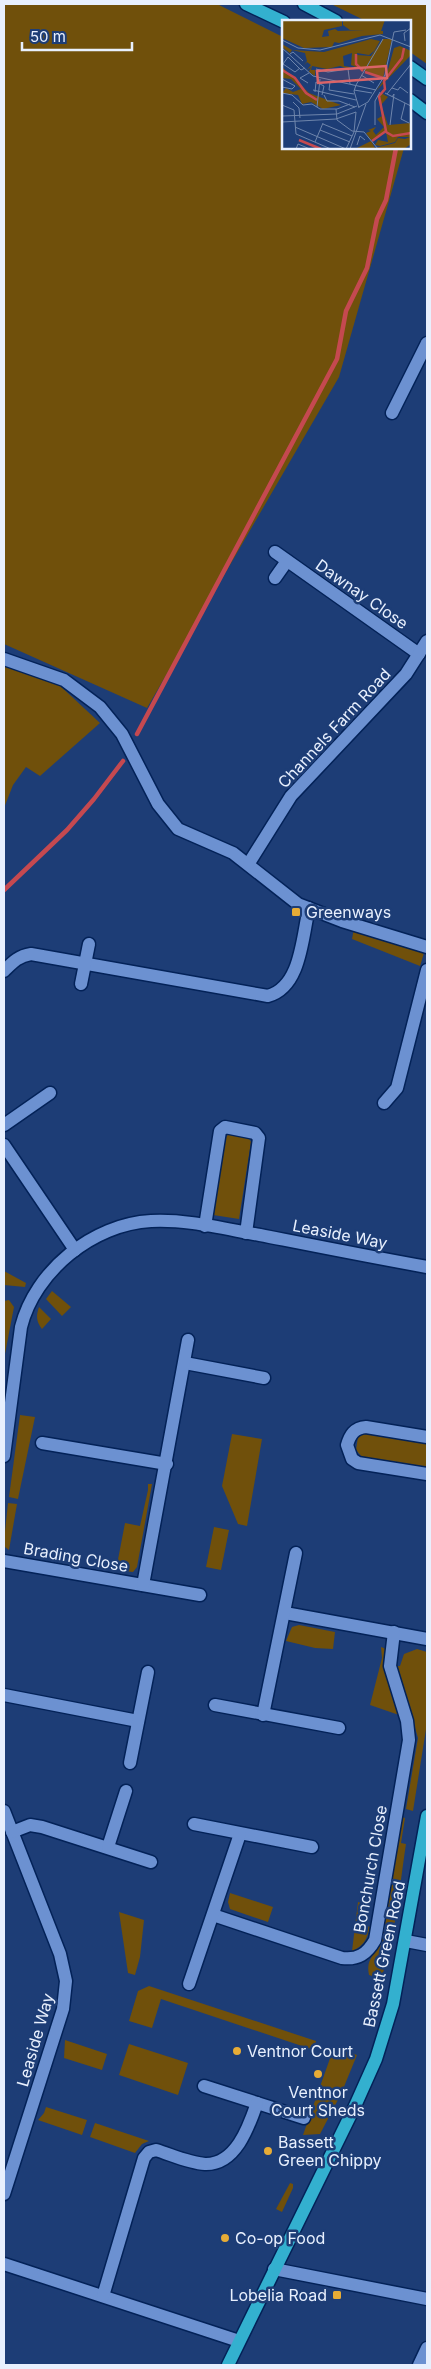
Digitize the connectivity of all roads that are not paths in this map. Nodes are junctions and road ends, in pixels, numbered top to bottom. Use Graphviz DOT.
graph roads {
  1 [pos="246,4"];
  2 [pos="304,4"];
  3 [pos="334,20"];
  4 [pos="282,21"];
  5 [pos="411,68"];
  6 [pos="427,79"];
  7 [pos="411,101"];
  8 [pos="427,113"];
  9 [pos="427,343"];
  10 [pos="392,413"];
  11 [pos="274,552"];
  12 [pos="287,561"];
  13 [pos="275,578"];
  14 [pos="427,641"];
  15 [pos="419,654"];
  16 [pos="4,659"];
  17 [pos="249,863"];
  18 [pos="309,908"];
  19 [pos="89,944"];
  20 [pos="427,947"];
  21 [pos="85,964"];
  22 [pos="427,970"];
  23 [pos="4,972"];
  24 [pos="81,984"];
  25 [pos="50,1094"];
  26 [pos="384,1103"];
  27 [pos="4,1125"];
  28 [pos="4,1145"];
  29 [pos="205,1226"];
  30 [pos="246,1233"];
  31 [pos="75,1250"];
  32 [pos="427,1267"];
  33 [pos="188,1340"];
  34 [pos="185,1363"];
  35 [pos="264,1378"];
  36 [pos="427,1437"];
  37 [pos="42,1443"];
  38 [pos="4,1456"];
  39 [pos="167,1464"];
  40 [pos="427,1474"];
  41 [pos="296,1553"];
  42 [pos="4,1561"];
  43 [pos="144,1585"];
  44 [pos="200,1595"];
  45 [pos="285,1613"];
  46 [pos="394,1632"];
  47 [pos="427,1639"];
  48 [pos="148,1672"];
  49 [pos="4,1695"];
  50 [pos="215,1705"];
  51 [pos="263,1715"];
  52 [pos="138,1721"];
  53 [pos="339,1728"];
  54 [pos="130,1764"];
  55 [pos="126,1791"];
  56 [pos="4,1811"];
  57 [pos="427,1816"];
  58 [pos="194,1824"];
  59 [pos="12,1832"];
  60 [pos="240,1834"];
  61 [pos="108,1847"];
  62 [pos="312,1847"];
  63 [pos="151,1862"];
  64 [pos="214,1915"];
  65 [pos="406,1941"];
  66 [pos="427,1945"];
  67 [pos="190,1984"];
  68 [pos="204,2086"];
  69 [pos="257,2103"];
  70 [pos="304,2118"];
  71 [pos="4,2194"];
  72 [pos="4,2264"];
  73 [pos="274,2268"];
  74 [pos="103,2296"];
  75 [pos="427,2299"];
  76 [pos="239,2341"];
  77 [pos="427,2348"];
  78 [pos="228,2365"];
  79 [pos="419,2365"];
  1 -- 4 [label="main road"];
  2 -- 3 [label="main road"];
  5 -- 6 [label="main road"];
  7 -- 8 [label="main road"];
  9 -- 10 [label="street"];
  11 -- 12 [label="street, Dawnay Close"];
  12 -- 13 [label="street"];
  12 -- 15 [label="street, Dawnay Close"];
  14 -- 15 [label="street, Channels Farm Road"];
  15 -- 17 [label="street, Channels Farm Road"];
  16 -- 17 [label="street"];
  17 -- 18 [label="street"];
  18 -- 20 [label="street"];
  18 -- 21 [label="street"];
  19 -- 21 [label="street"];
  21 -- 23 [label="street"];
  21 -- 24 [label="street"];
  22 -- 26 [label="street"];
  25 -- 27 [label="street"];
  28 -- 31 [label="street"];
  29 -- 30 [label="street, Leaside Way"];
  29 -- 30 [label="street"];
  29 -- 31 [label="street, Leaside Way"];
  30 -- 32 [label="street, Leaside Way"];
  31 -- 38 [label="street, Leaside Way"];
  33 -- 34 [label="street, Brading Close"];
  34 -- 35 [label="street"];
  34 -- 39 [label="street, Brading Close"];
  36 -- 40 [label="street"];
  37 -- 39 [label="street"];
  39 -- 43 [label="street, Brading Close"];
  41 -- 45 [label="street"];
  42 -- 43 [label="street, Brading Close"];
  43 -- 44 [label="street, Brading Close"];
  45 -- 46 [label="street"];
  45 -- 51 [label="street"];
  46 -- 47 [label="street"];
  46 -- 64 [label="street, Bonchurch Close"];
  48 -- 52 [label="street"];
  49 -- 52 [label="street"];
  50 -- 51 [label="street"];
  51 -- 53 [label="street"];
  52 -- 54 [label="street"];
  55 -- 61 [label="street"];
  56 -- 59 [label="street, Leaside Way"];
  57 -- 65 [label="main road, Bassett Green Road"];
  58 -- 60 [label="street"];
  59 -- 61 [label="street"];
  59 -- 71 [label="street, Leaside Way"];
  60 -- 62 [label="street"];
  60 -- 64 [label="street"];
  61 -- 63 [label="street"];
  64 -- 67 [label="street"];
  65 -- 66 [label="street"];
  65 -- 73 [label="main road, Bassett Green Road"];
  68 -- 69 [label="street"];
  69 -- 70 [label="street"];
  69 -- 74 [label="street"];
  72 -- 74 [label="street"];
  73 -- 75 [label="street"];
  73 -- 76 [label="main road, Bassett Green Road"];
  74 -- 76 [label="street"];
  76 -- 78 [label="main road, Bassett Green Road"];
  77 -- 79 [label="street"];
}
